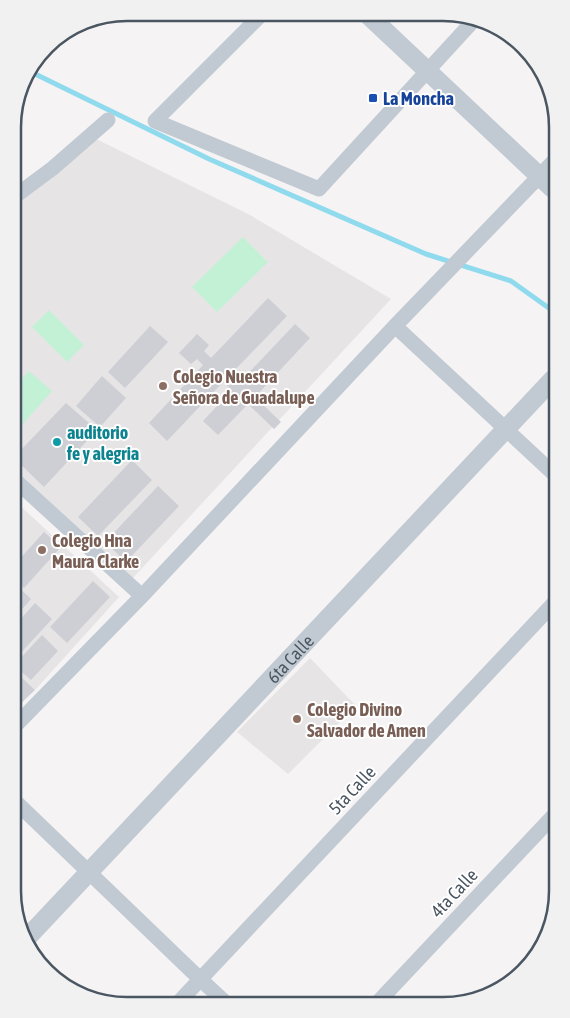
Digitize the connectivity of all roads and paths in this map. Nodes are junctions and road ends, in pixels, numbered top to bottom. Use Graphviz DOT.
graph roads {
  1 [pos="255,21"];
  2 [pos="375,21"];
  3 [pos="470,25"];
  4 [pos="428,70"];
  5 [pos="108,120"];
  6 [pos="548,176"];
  7 [pos="21,192"];
  8 [pos="395,326"];
  9 [pos="549,384"];
  10 [pos="505,429"];
  11 [pos="549,469"];
  12 [pos="21,486"];
  13 [pos="142,596"];
  14 [pos="549,608"];
  15 [pos="21,720"];
  16 [pos="21,807"];
  17 [pos="549,820"];
  18 [pos="90,872"];
  19 [pos="31,934"];
  20 [pos="200,979"];
  21 [pos="183,997"];
  22 [pos="220,997"];
  23 [pos="383,997"];
  1 -- 4 [label="street"];
  2 -- 4 [label="street"];
  3 -- 4 [label="street"];
  4 -- 6 [label="street"];
  5 -- 7 [label="street"];
  6 -- 8 [label="street"];
  8 -- 10 [label="street"];
  8 -- 13 [label="street"];
  9 -- 10 [label="street, 6ta Calle"];
  10 -- 11 [label="street"];
  10 -- 18 [label="street, 6ta Calle"];
  12 -- 13 [label="street"];
  13 -- 15 [label="street"];
  14 -- 20 [label="street, 5ta Calle"];
  16 -- 18 [label="street"];
  17 -- 23 [label="street, 4ta Calle"];
  18 -- 19 [label="street, 6ta Calle"];
  18 -- 20 [label="street"];
  20 -- 21 [label="street, 5ta Calle"];
  20 -- 22 [label="street"];
}
